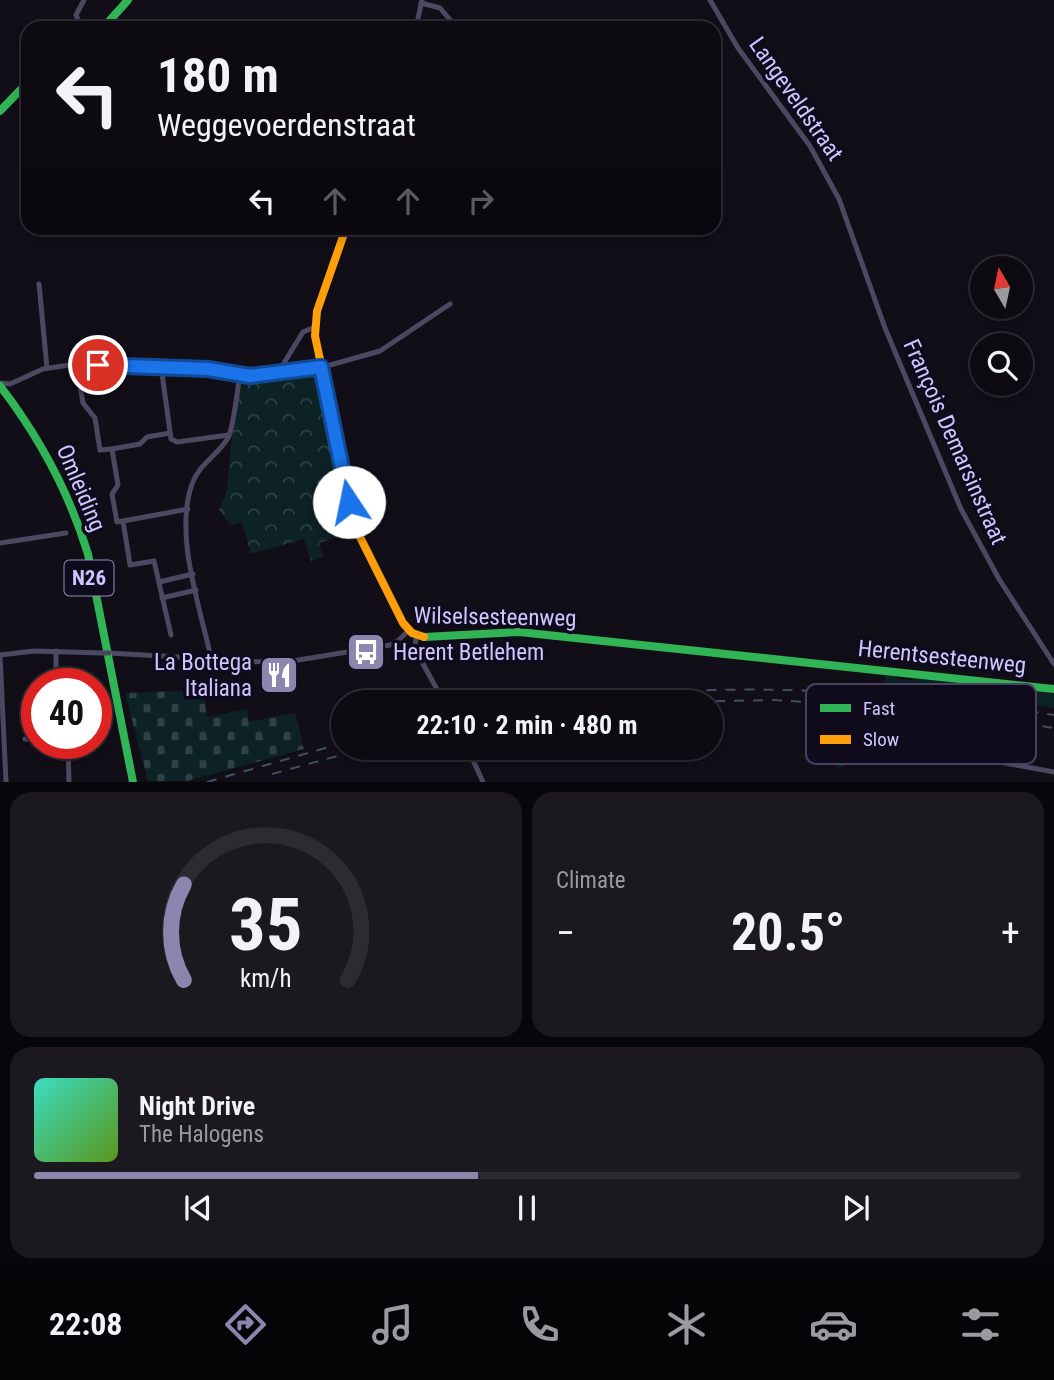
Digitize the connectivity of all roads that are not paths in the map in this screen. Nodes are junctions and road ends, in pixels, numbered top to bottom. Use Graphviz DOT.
graph roads {
  1 [pos="84,0"];
  2 [pos="128,0"];
  3 [pos="710,0"];
  4 [pos="422,1"];
  5 [pos="79,21"];
  6 [pos="109,21"];
  7 [pos="418,21"];
  8 [pos="451,21"];
  9 [pos="21,89"];
  10 [pos="0,111"];
  11 [pos="849,221"];
  12 [pos="344,235"];
  13 [pos="39,284"];
  14 [pos="450,304"];
  15 [pos="315,327"];
  16 [pos="76,364"];
  17 [pos="161,366"];
  18 [pos="321,367"];
  19 [pos="47,368"];
  20 [pos="279,371"];
  21 [pos="240,375"];
  22 [pos="10,384"];
  23 [pos="1,390"];
  24 [pos="170,433"];
  25 [pos="229,435"];
  26 [pos="112,449"];
  27 [pos="188,509"];
  28 [pos="123,521"];
  29 [pos="66,533"];
  30 [pos="0,543"];
  31 [pos="193,574"];
  32 [pos="159,582"];
  33 [pos="196,590"];
  34 [pos="162,598"];
  35 [pos="413,633"];
  36 [pos="171,635"];
  37 [pos="56,651"];
  38 [pos="0,655"];
  39 [pos="211,658"];
  40 [pos="826,664"];
  41 [pos="1054,664"];
  42 [pos="56,668"];
  43 [pos="1008,684"];
  44 [pos="1036,687"];
  45 [pos="1054,689"];
  46 [pos="438,690"];
  47 [pos="68,759"];
  48 [pos="473,760"];
  49 [pos="1011,764"];
  50 [pos="1054,772"];
  51 [pos="6,782"];
  52 [pos="69,782"];
  53 [pos="132,782"];
  54 [pos="483,782"];
  1 -- 5 [label="street"];
  2 -- 6 [label="street"];
  3 -- 11 [label="street, Langeveldstraat"];
  4 -- 7 [label="street"];
  4 -- 8 [label="street"];
  9 -- 10 [label="street"];
  11 -- 41 [label="street, François Demarsinstraat"];
  12 -- 15 [label="street"];
  13 -- 19 [label="street"];
  14 -- 18 [label="street"];
  15 -- 18 [label="street"];
  15 -- 20 [label="street"];
  16 -- 17 [label="street"];
  16 -- 19 [label="street"];
  16 -- 26 [label="street"];
  17 -- 21 [label="street"];
  17 -- 24 [label="street"];
  18 -- 20 [label="street"];
  18 -- 35 [label="street"];
  19 -- 22 [label="street"];
  20 -- 21 [label="street"];
  21 -- 25 [label="street"];
  22 -- 23 [label="street"];
  22 -- 23 [label="street"];
  23 -- 53 [label="street, Omleiding / N26"];
  24 -- 25 [label="street"];
  24 -- 26 [label="street"];
  25 -- 27 [label="street"];
  26 -- 28 [label="street"];
  27 -- 28 [label="street"];
  27 -- 31 [label="street"];
  28 -- 32 [label="street"];
  29 -- 30 [label="street"];
  31 -- 32 [label="street"];
  31 -- 33 [label="street"];
  32 -- 34 [label="street"];
  33 -- 34 [label="street"];
  33 -- 39 [label="street"];
  34 -- 36 [label="street"];
  35 -- 39 [label="street, Wilselsesteenweg"];
  35 -- 40 [label="street, Wilselsesteenweg"];
  35 -- 46 [label="street"];
  37 -- 38 [label="street, Wilselsesteenweg"];
  37 -- 39 [label="street, Wilselsesteenweg"];
  37 -- 42 [label="street"];
  38 -- 51 [label="street"];
  40 -- 43 [label="street, Herentsesteenweg"];
  44 -- 45 [label="street, Herentsesteenweg"];
  47 -- 52 [label="street"];
  48 -- 54 [label="street"];
  49 -- 50 [label="street"];
}
